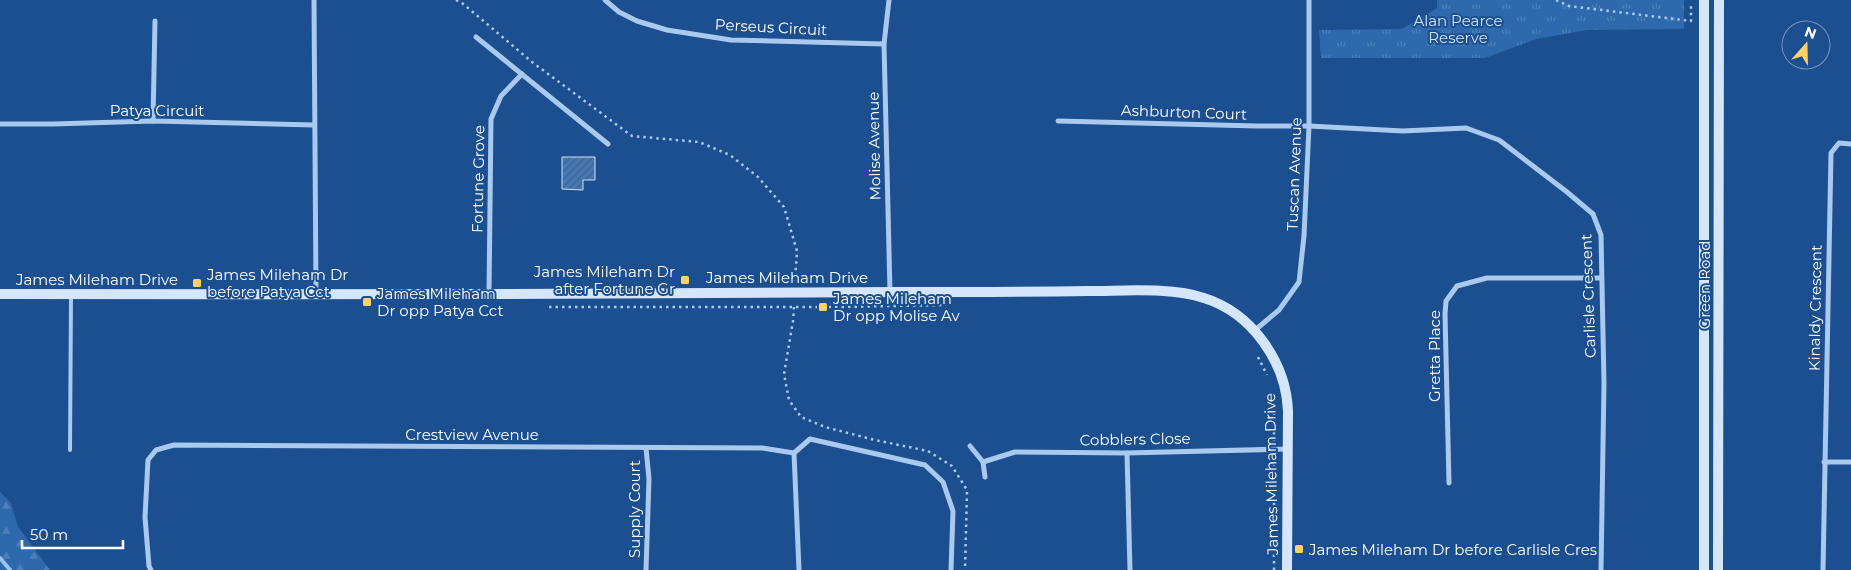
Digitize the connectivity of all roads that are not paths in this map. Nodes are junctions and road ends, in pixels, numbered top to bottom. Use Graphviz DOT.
graph roads {
  1 [pos="314,0"];
  2 [pos="605,0"];
  3 [pos="889,0"];
  4 [pos="1309,0"];
  5 [pos="1704,0"];
  6 [pos="1719,0"];
  7 [pos="156,22"];
  8 [pos="476,37"];
  9 [pos="884,44"];
  10 [pos="522,74"];
  11 [pos="1058,120"];
  12 [pos="153,121"];
  13 [pos="0,124"];
  14 [pos="313,125"];
  15 [pos="1309,126"];
  16 [pos="608,144"];
  17 [pos="1851,144"];
  18 [pos="1601,278"];
  19 [pos="890,292"];
  20 [pos="0,294"];
  21 [pos="71,294"];
  22 [pos="316,294"];
  23 [pos="489,294"];
  24 [pos="1254,332"];
  25 [pos="970,446"];
  26 [pos="646,448"];
  27 [pos="1288,449"];
  28 [pos="70,450"];
  29 [pos="794,453"];
  30 [pos="1127,453"];
  31 [pos="983,462"];
  32 [pos="1824,462"];
  33 [pos="1851,462"];
  34 [pos="985,477"];
  35 [pos="1448,482"];
  36 [pos="151,570"];
  37 [pos="646,570"];
  38 [pos="799,570"];
  39 [pos="951,570"];
  40 [pos="1130,570"];
  41 [pos="1288,570"];
  42 [pos="1601,570"];
  43 [pos="1704,570"];
  44 [pos="1718,570"];
  45 [pos="1822,570"];
  1 -- 14 [label="street"];
  2 -- 9 [label="street, Perseus Circuit"];
  3 -- 9 [label="street, Molise Avenue"];
  4 -- 15 [label="street, Tuscan Avenue"];
  5 -- 43 [label="street, Green Road"];
  6 -- 44 [label="street, Green Road"];
  7 -- 12 [label="street"];
  8 -- 10 [label="street"];
  9 -- 19 [label="street, Molise Avenue"];
  10 -- 16 [label="street"];
  10 -- 23 [label="street, Fortune Grove"];
  11 -- 15 [label="street, Ashburton Court"];
  12 -- 13 [label="street, Patya Circuit"];
  12 -- 14 [label="street, Patya Circuit"];
  14 -- 22 [label="street"];
  15 -- 18 [label="street, Carlisle Crescent"];
  15 -- 24 [label="street, Tuscan Avenue"];
  17 -- 32 [label="street, Kinaldy Crescent"];
  18 -- 35 [label="street, Gretta Place"];
  18 -- 42 [label="street, Carlisle Crescent"];
  19 -- 23 [label="street, James Mileham Drive"];
  19 -- 24 [label="street, James Mileham Drive"];
  20 -- 21 [label="street, James Mileham Drive"];
  21 -- 22 [label="street, James Mileham Drive"];
  21 -- 28 [label="lane"];
  22 -- 23 [label="street, James Mileham Drive"];
  24 -- 27 [label="street, James Mileham Drive"];
  25 -- 31 [label="street"];
  26 -- 29 [label="street, Crestview Avenue"];
  26 -- 36 [label="street, Crestview Avenue"];
  26 -- 37 [label="street, Supply Court"];
  27 -- 30 [label="street, Cobblers Close"];
  27 -- 41 [label="street, James Mileham Drive"];
  29 -- 38 [label="street"];
  29 -- 39 [label="street"];
  30 -- 31 [label="street, Cobblers Close"];
  30 -- 40 [label="street"];
  31 -- 34 [label="street"];
  32 -- 33 [label="street"];
  32 -- 45 [label="street"];
}
